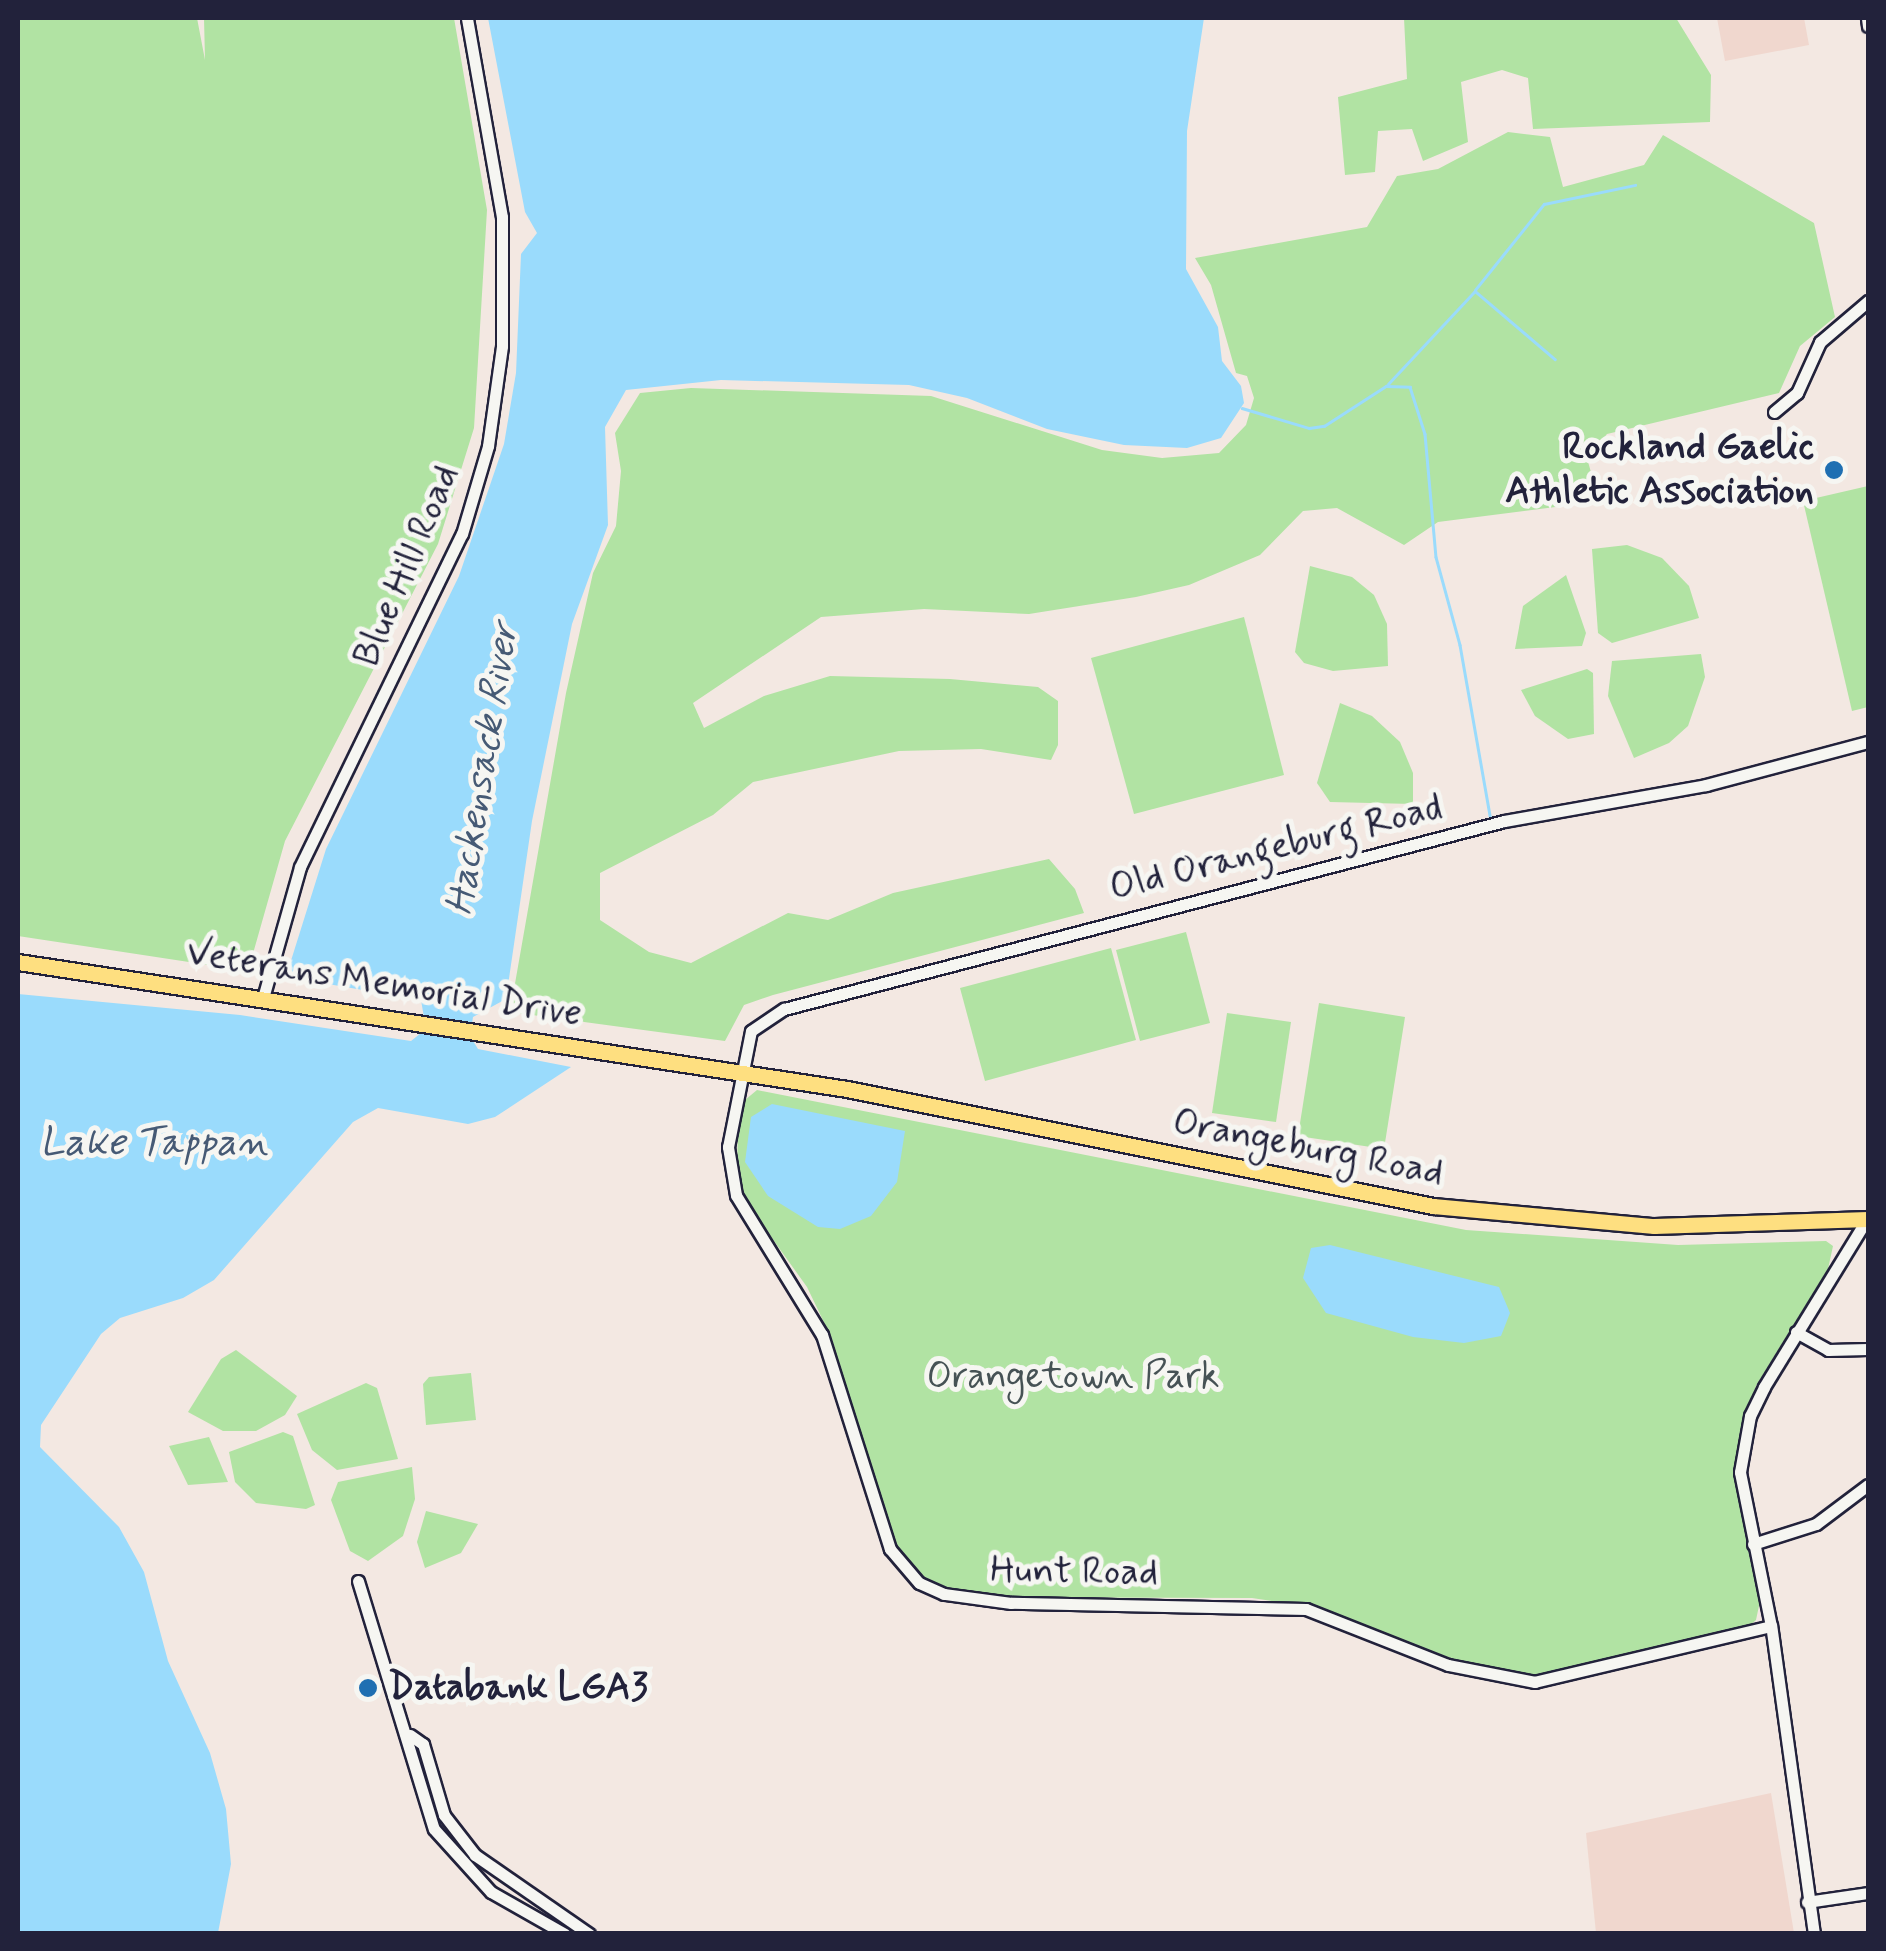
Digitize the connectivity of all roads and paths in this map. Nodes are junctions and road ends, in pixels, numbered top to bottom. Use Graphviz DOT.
graph roads {
  1 [pos="467,18"];
  2 [pos="1867,18"];
  3 [pos="1868,26"];
  4 [pos="1868,301"];
  5 [pos="1774,412"];
  6 [pos="1868,742"];
  7 [pos="18,962"];
  8 [pos="263,998"];
  9 [pos="741,1072"];
  10 [pos="1868,1218"];
  11 [pos="1796,1332"];
  12 [pos="1868,1349"];
  13 [pos="1868,1485"];
  14 [pos="1753,1544"];
  15 [pos="358,1581"];
  16 [pos="1770,1626"];
  17 [pos="410,1735"];
  18 [pos="1868,1894"];
  19 [pos="1807,1902"];
  20 [pos="566,1912"];
  21 [pos="560,1930"];
  22 [pos="589,1934"];
  23 [pos="1814,1934"];
  1 -- 8 [label="street, Blue Hill Road"];
  2 -- 3 [label="street"];
  4 -- 5 [label="street"];
  6 -- 9 [label="street, Old Orangeburg Road"];
  7 -- 8 [label="main road, Veterans Memorial Drive"];
  8 -- 9 [label="main road, Veterans Memorial Drive"];
  9 -- 10 [label="main road, Orangeburg Road"];
  9 -- 16 [label="street, Hunt Road"];
  10 -- 11 [label="street"];
  11 -- 12 [label="street"];
  11 -- 14 [label="street"];
  13 -- 14 [label="street"];
  14 -- 16 [label="street"];
  15 -- 17 [label="street"];
  16 -- 19 [label="street"];
  17 -- 20 [label="street"];
  17 -- 21 [label="street"];
  18 -- 19 [label="street"];
  19 -- 23 [label="street"];
  20 -- 21 [label="street"];
  20 -- 22 [label="street"];
}
